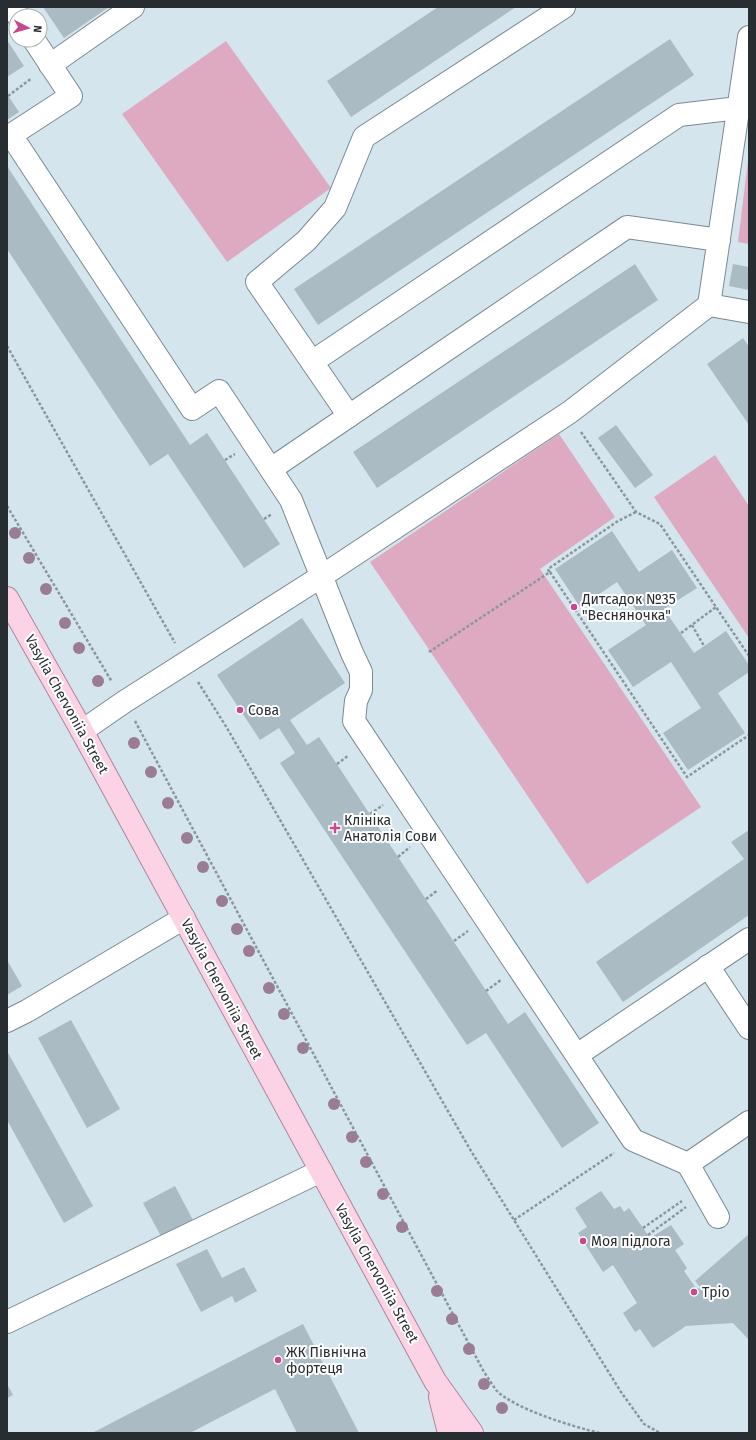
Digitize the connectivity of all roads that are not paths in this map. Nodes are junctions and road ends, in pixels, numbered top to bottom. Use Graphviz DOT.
graph roads {
  1 [pos="133,7"];
  2 [pos="564,7"];
  3 [pos="749,37"];
  4 [pos="39,48"];
  5 [pos="50,65"];
  6 [pos="738,108"];
  7 [pos="719,240"];
  8 [pos="709,305"];
  9 [pos="749,312"];
  10 [pos="312,362"];
  11 [pos="349,416"];
  12 [pos="271,470"];
  13 [pos="322,576"];
  14 [pos="7,598"];
  15 [pos="82,731"];
  16 [pos="184,918"];
  17 [pos="749,938"];
  18 [pos="708,966"];
  19 [pos="7,1021"];
  20 [pos="749,1028"];
  21 [pos="576,1055"];
  22 [pos="749,1122"];
  23 [pos="688,1164"];
  24 [pos="321,1171"];
  25 [pos="718,1217"];
  26 [pos="7,1322"];
  27 [pos="435,1381"];
  28 [pos="450,1433"];
  29 [pos="472,1433"];
  1 -- 5 [label="lane"];
  2 -- 10 [label="lane"];
  3 -- 6 [label="lane"];
  4 -- 5 [label="lane"];
  5 -- 12 [label="lane"];
  6 -- 7 [label="lane"];
  6 -- 10 [label="lane"];
  7 -- 8 [label="lane"];
  7 -- 11 [label="lane"];
  8 -- 9 [label="lane"];
  8 -- 13 [label="lane"];
  10 -- 11 [label="lane"];
  11 -- 12 [label="lane"];
  12 -- 13 [label="lane"];
  13 -- 15 [label="lane"];
  13 -- 21 [label="lane"];
  14 -- 15 [label="main road, Vasylia Chervoniia Street"];
  15 -- 16 [label="main road, Vasylia Chervoniia Street"];
  16 -- 19 [label="lane"];
  16 -- 24 [label="main road, Vasylia Chervoniia Street"];
  17 -- 18 [label="lane"];
  18 -- 20 [label="lane"];
  18 -- 21 [label="lane"];
  21 -- 23 [label="lane"];
  22 -- 23 [label="lane"];
  23 -- 25 [label="lane"];
  24 -- 26 [label="lane"];
  24 -- 27 [label="main road, Vasylia Chervoniia Street"];
  27 -- 28 [label="main road, Vasylia Chervoniia Street"];
  27 -- 29 [label="main road, Vasylia Chervoniia Street"];
}
